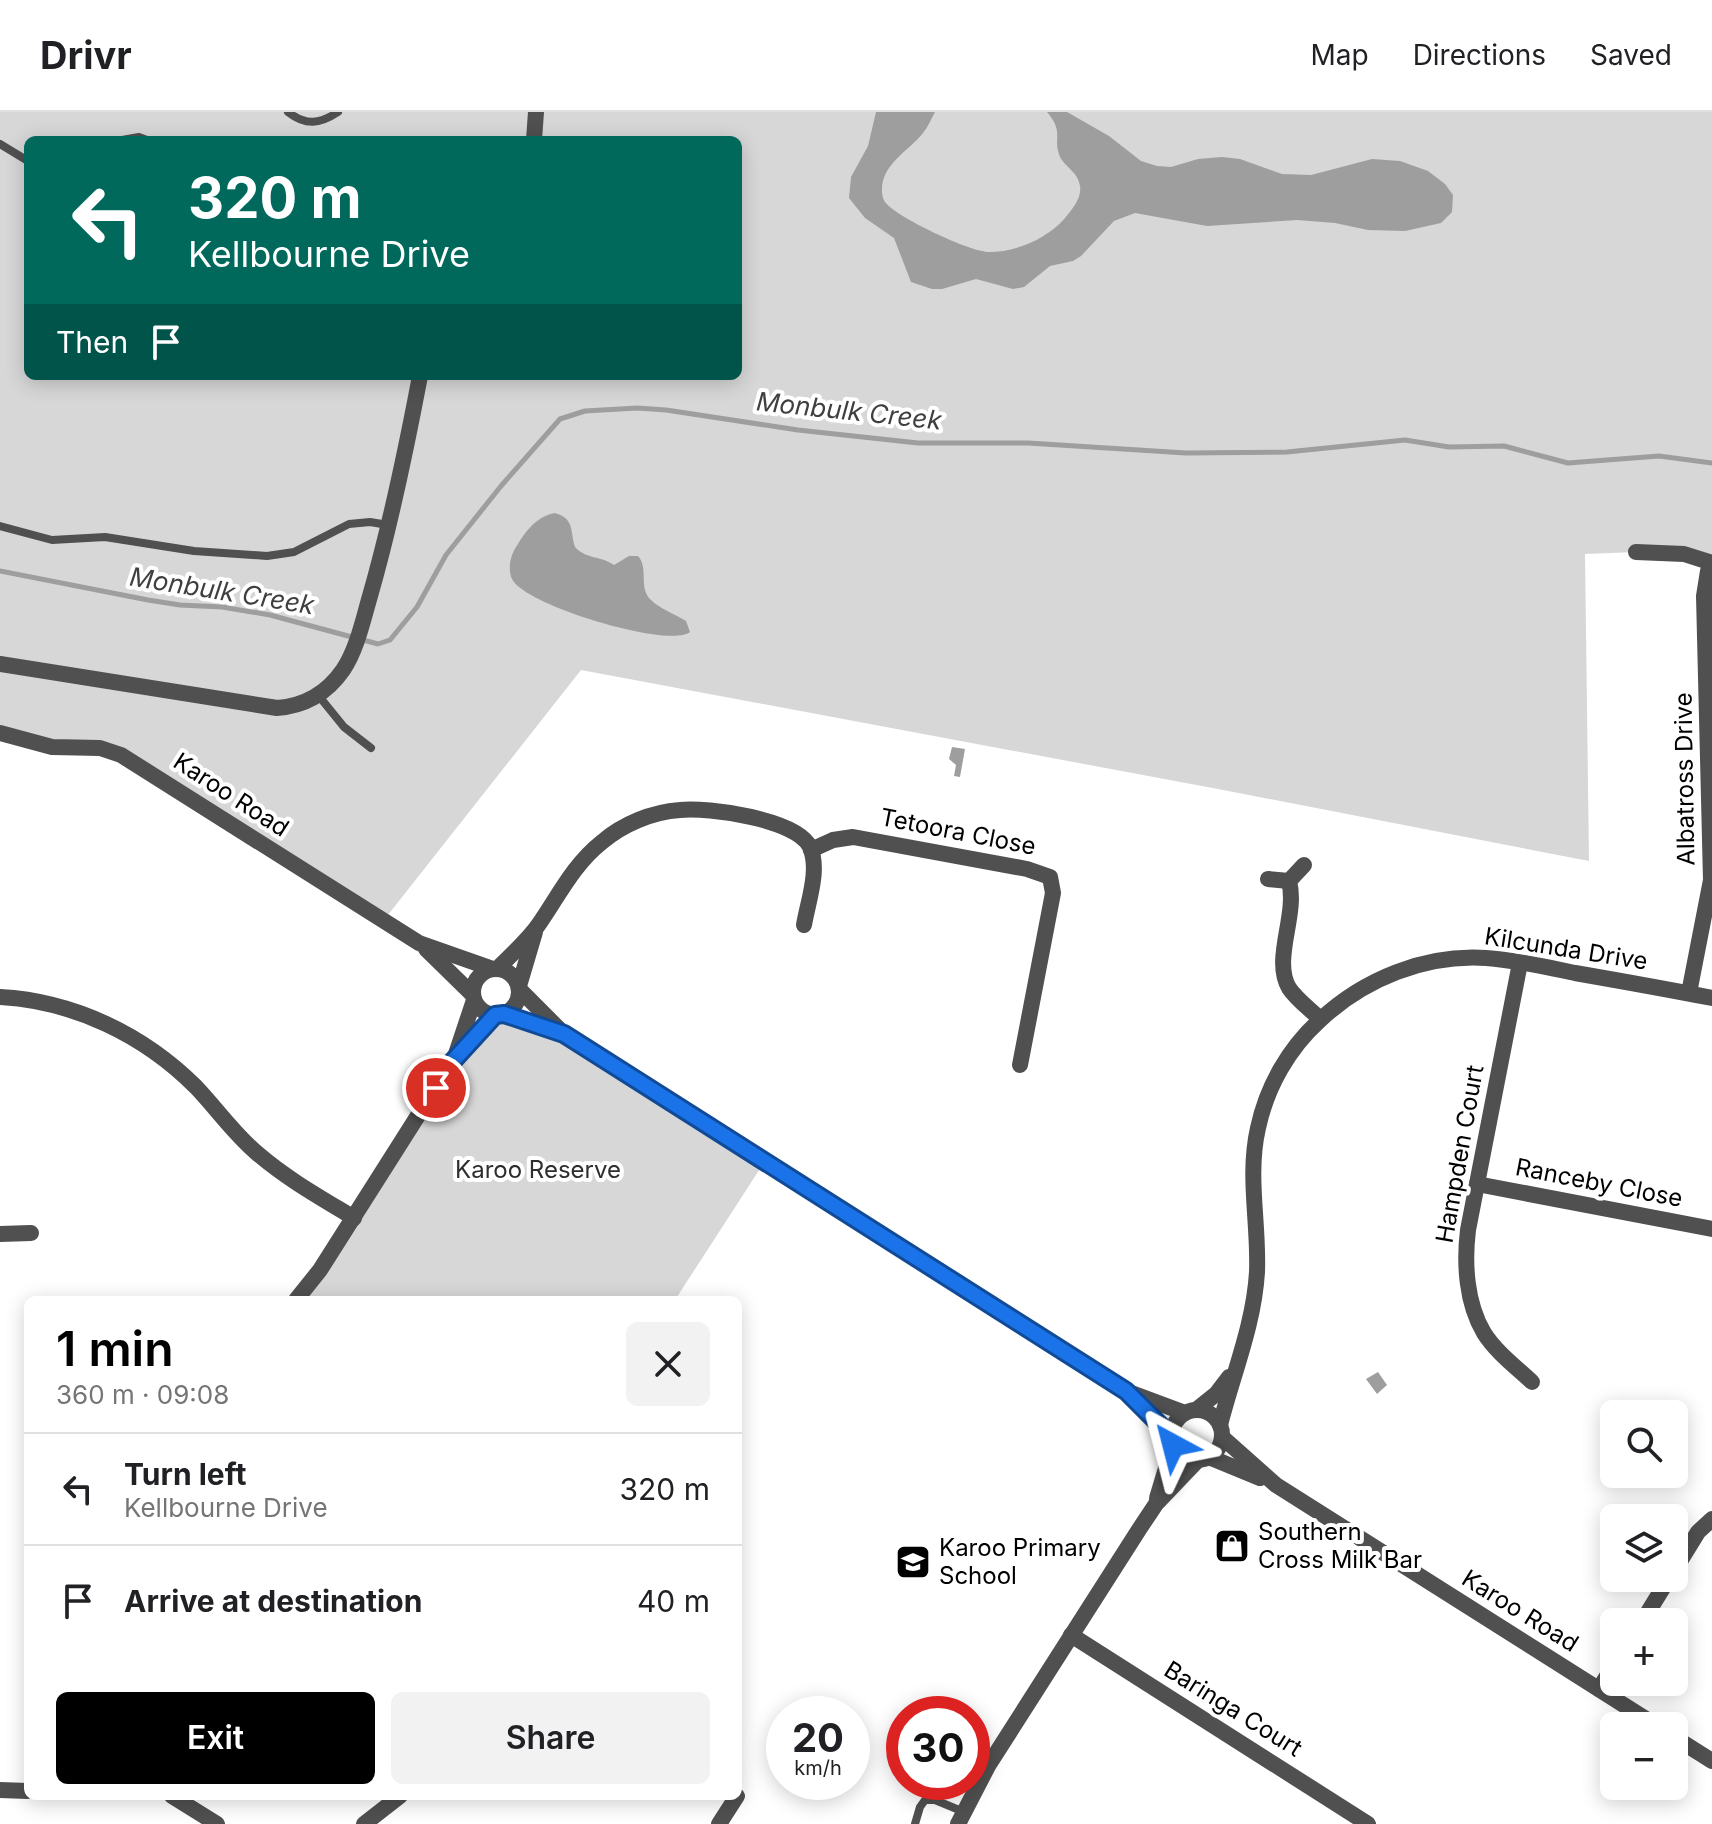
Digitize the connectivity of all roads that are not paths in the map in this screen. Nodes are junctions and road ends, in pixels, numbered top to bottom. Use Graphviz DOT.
graph roads {
  1 [pos="288,112"];
  2 [pos="338,112"];
  3 [pos="536,112"];
  4 [pos="534,136"];
  5 [pos="0,144"];
  6 [pos="24,159"];
  7 [pos="419,380"];
  8 [pos="0,526"];
  9 [pos="390,526"];
  10 [pos="1636,552"];
  11 [pos="1712,563"];
  12 [pos="0,664"];
  13 [pos="318,695"];
  14 [pos="0,733"];
  15 [pos="371,748"];
  16 [pos="811,850"];
  17 [pos="1304,865"];
  18 [pos="1268,879"];
  19 [pos="1289,881"];
  20 [pos="804,925"];
  21 [pos="537,926"];
  22 [pos="419,943"];
  23 [pos="1520,963"];
  24 [pos="496,968"];
  25 [pos="519,988"];
  26 [pos="1689,993"];
  27 [pos="0,997"];
  28 [pos="474,997"];
  29 [pos="1712,998"];
  30 [pos="499,1014"];
  31 [pos="1320,1019"];
  32 [pos="564,1034"];
  33 [pos="452,1062"];
  34 [pos="1020,1065"];
  35 [pos="1477,1184"];
  36 [pos="354,1218"];
  37 [pos="1712,1229"];
  38 [pos="31,1233"];
  39 [pos="0,1234"];
  40 [pos="299,1296"];
  41 [pos="1234,1370"];
  42 [pos="1532,1382"];
  43 [pos="1126,1391"];
  44 [pos="1191,1411"];
  45 [pos="1221,1431"];
  46 [pos="1172,1440"];
  47 [pos="1203,1459"];
  48 [pos="1276,1485"];
  49 [pos="1156,1504"];
  50 [pos="1712,1519"];
  51 [pos="1688,1548"];
  52 [pos="1071,1635"];
  53 [pos="1599,1689"];
  54 [pos="1635,1712"];
  55 [pos="1688,1746"];
  56 [pos="1712,1761"];
  57 [pos="0,1790"];
  58 [pos="24,1791"];
  59 [pos="178,1800"];
  60 [pos="395,1800"];
  61 [pos="734,1800"];
  62 [pos="961,1818"];
  63 [pos="217,1824"];
  64 [pos="364,1824"];
  65 [pos="719,1824"];
  66 [pos="915,1824"];
  67 [pos="1368,1824"];
  1 -- 2 [label="lane"];
  3 -- 4 [label="street"];
  5 -- 6 [label="lane"];
  7 -- 9 [label="street"];
  8 -- 9 [label="lane"];
  9 -- 13 [label="street"];
  10 -- 11 [label="street"];
  11 -- 26 [label="street, Albatross Drive"];
  12 -- 13 [label="street"];
  13 -- 15 [label="lane"];
  14 -- 22 [label="street, Karoo Road"];
  16 -- 20 [label="street"];
  16 -- 21 [label="street"];
  16 -- 34 [label="street, Tetoora Close"];
  17 -- 19 [label="street"];
  18 -- 19 [label="street"];
  19 -- 31 [label="street"];
  21 -- 24 [label="street"];
  21 -- 25 [label="street"];
  22 -- 24 [label="street, Karoo Road"];
  22 -- 28 [label="street, Karoo Road"];
  23 -- 26 [label="street, Kilcunda Drive"];
  23 -- 31 [label="street, Kilcunda Drive"];
  23 -- 35 [label="street, Hampden Court"];
  24 -- 25 [label="street"];
  24 -- 28 [label="street"];
  25 -- 30 [label="street"];
  25 -- 32 [label="street"];
  26 -- 29 [label="street, Kilcunda Drive"];
  27 -- 36 [label="street"];
  28 -- 30 [label="street"];
  28 -- 33 [label="street"];
  30 -- 32 [label="street"];
  30 -- 33 [label="street"];
  31 -- 41 [label="street, Kilcunda Drive"];
  32 -- 43 [label="street"];
  33 -- 36 [label="street"];
  35 -- 37 [label="street, Ranceby Close"];
  35 -- 42 [label="street, Hampden Court"];
  36 -- 40 [label="street"];
  38 -- 39 [label="street"];
  41 -- 44 [label="street, Kilcunda Drive"];
  41 -- 45 [label="street, Kilcunda Drive"];
  43 -- 44 [label="street"];
  43 -- 46 [label="street"];
  44 -- 45 [label="street"];
  44 -- 46 [label="street"];
  45 -- 47 [label="street"];
  45 -- 48 [label="street, Karoo Road"];
  46 -- 47 [label="street"];
  46 -- 49 [label="street"];
  47 -- 48 [label="street, Karoo Road"];
  47 -- 49 [label="street"];
  48 -- 53 [label="street, Karoo Road"];
  49 -- 52 [label="street"];
  50 -- 51 [label="street"];
  52 -- 62 [label="street"];
  52 -- 67 [label="street, Baringa Court"];
  53 -- 54 [label="street, Karoo Road"];
  55 -- 56 [label="street"];
  57 -- 58 [label="street"];
  59 -- 63 [label="street"];
  60 -- 64 [label="street"];
  61 -- 65 [label="street"];
  62 -- 66 [label="lane"];
}
